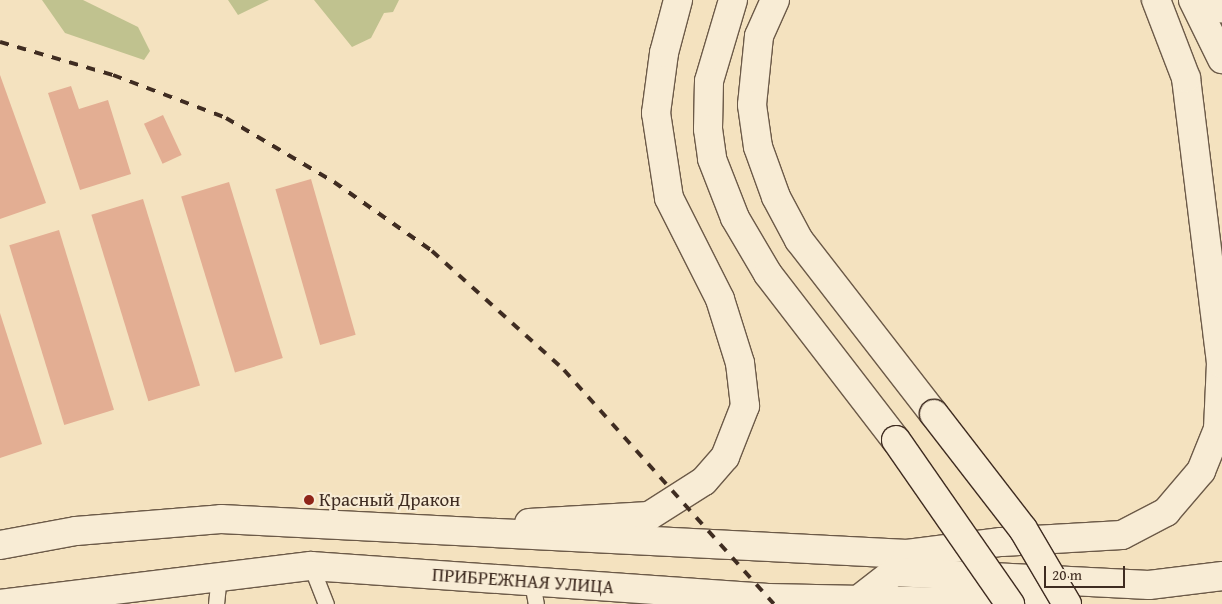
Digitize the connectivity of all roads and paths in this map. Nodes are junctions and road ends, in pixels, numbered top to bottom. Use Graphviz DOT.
graph roads {
  1 [pos="678,0"];
  2 [pos="732,0"];
  3 [pos="775,0"];
  4 [pos="1156,0"];
  5 [pos="1193,0"];
  6 [pos="1220,0"];
  7 [pos="1222,8"];
  8 [pos="1222,59"];
  9 [pos="484,536"];
  10 [pos="0,545"];
  11 [pos="311,566"];
  12 [pos="219,576"];
  13 [pos="1222,576"];
  14 [pos="534,593"];
  15 [pos="858,600"];
  16 [pos="0,604"];
  17 [pos="216,604"];
  18 [pos="326,604"];
  19 [pos="1010,604"];
  20 [pos="1049,604"];
  21 [pos="1068,604"];
  1 -- 9 [label="street"];
  2 -- 19 [label="street, bridge"];
  3 -- 21 [label="street, bridge"];
  4 -- 9 [label="street"];
  5 -- 8 [label="street"];
  6 -- 7 [label="street"];
  9 -- 10 [label="street"];
  11 -- 12 [label="street, ПРИБРЕЖНАЯ УЛИЦА"];
  11 -- 14 [label="street, ПРИБРЕЖНАЯ УЛИЦА"];
  11 -- 18 [label="lane"];
  12 -- 16 [label="street, ПРИБРЕЖНАЯ УЛИЦА"];
  12 -- 17 [label="lane"];
  13 -- 15 [label="street"];
  14 -- 15 [label="street, ПРИБРЕЖНАЯ УЛИЦА"];
  15 -- 20 [label="street, ПРИБРЕЖНАЯ УЛИЦА"];
}
